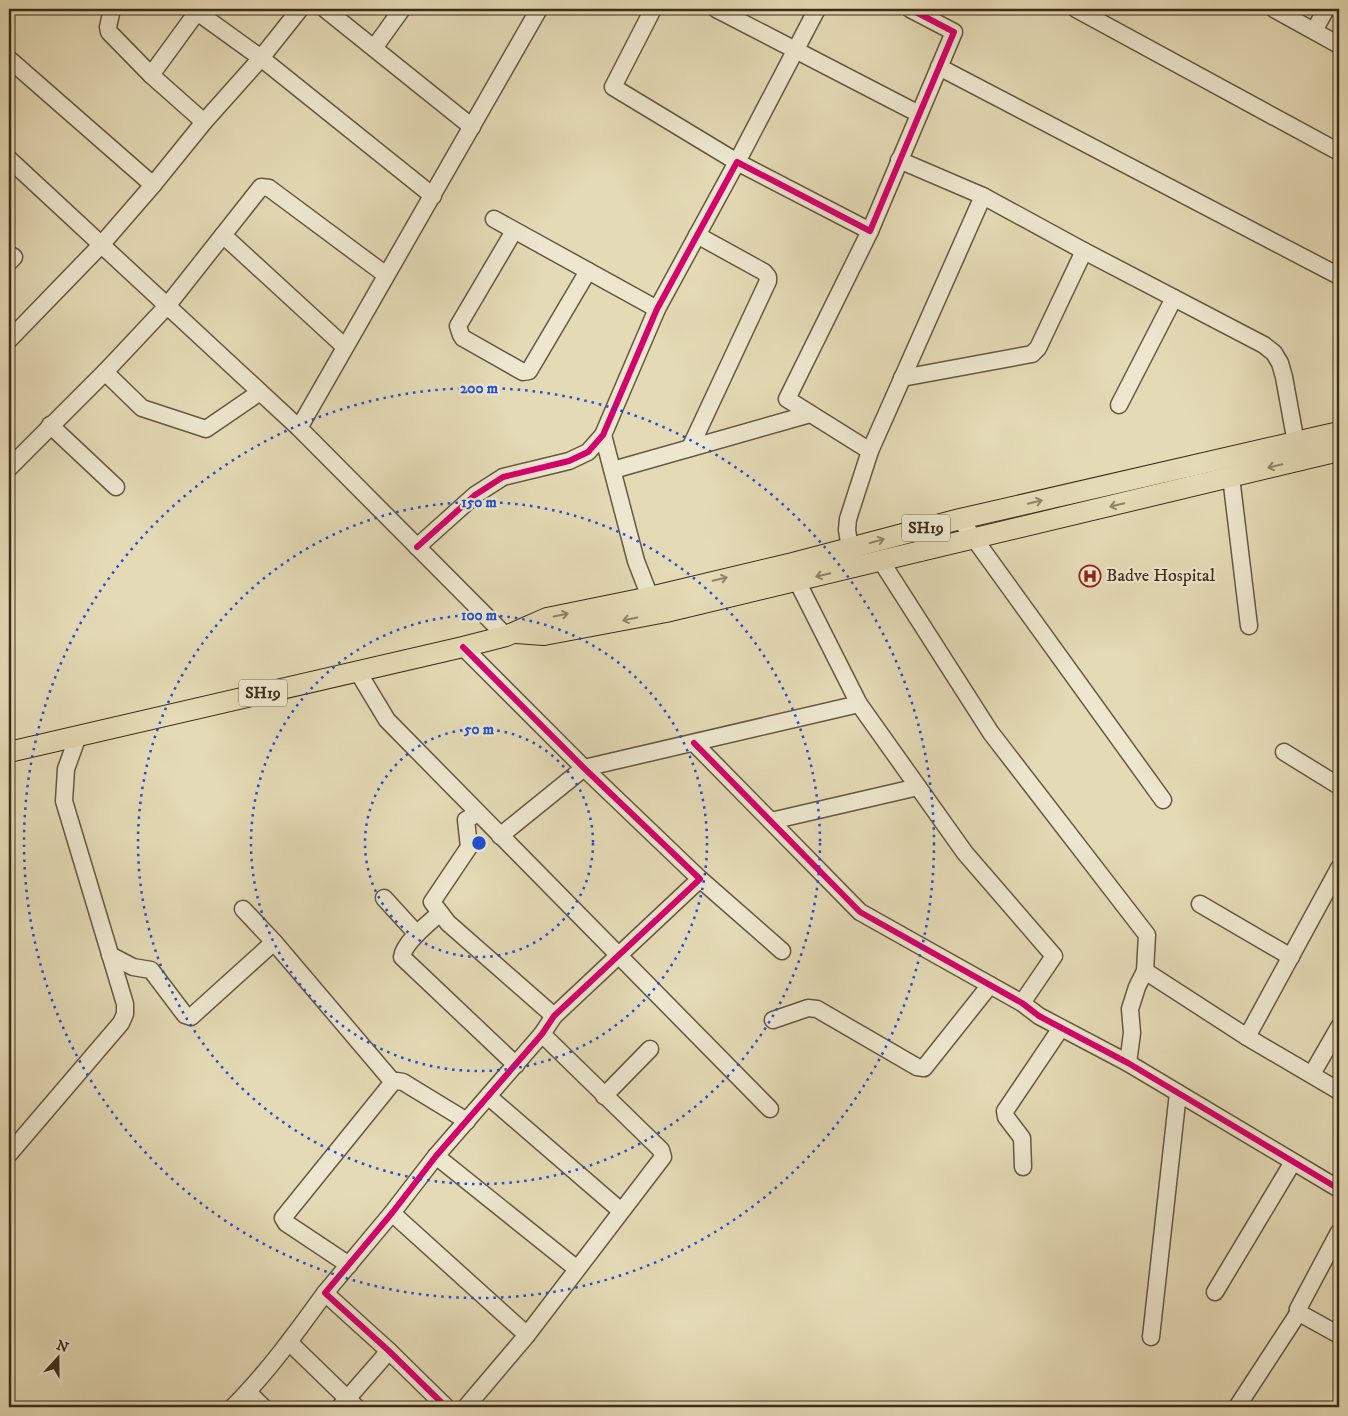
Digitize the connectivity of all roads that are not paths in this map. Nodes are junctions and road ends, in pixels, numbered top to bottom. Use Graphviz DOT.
graph roads {
  1 [pos="112,9"];
  2 [pos="300,9"];
  3 [pos="325,9"];
  4 [pos="402,9"];
  5 [pos="539,9"];
  6 [pos="653,9"];
  7 [pos="716,9"];
  8 [pos="816,9"];
  9 [pos="910,9"];
  10 [pos="1076,9"];
  11 [pos="1274,9"];
  12 [pos="1326,9"];
  13 [pos="195,10"];
  14 [pos="1314,31"];
  15 [pos="1339,45"];
  16 [pos="374,48"];
  17 [pos="796,50"];
  18 [pos="261,58"];
  19 [pos="9,59"];
  20 [pos="939,66"];
  21 [pos="151,75"];
  22 [pos="919,114"];
  23 [pos="204,122"];
  24 [pos="472,128"];
  25 [pos="1339,152"];
  26 [pos="899,160"];
  27 [pos="737,162"];
  28 [pos="10,163"];
  29 [pos="153,184"];
  30 [pos="433,196"];
  31 [pos="983,196"];
  32 [pos="494,219"];
  33 [pos="514,231"];
  34 [pos="870,231"];
  35 [pos="223,235"];
  36 [pos="697,235"];
  37 [pos="101,245"];
  38 [pos="1084,251"];
  39 [pos="9,254"];
  40 [pos="9,262"];
  41 [pos="588,271"];
  42 [pos="386,275"];
  43 [pos="1339,276"];
  44 [pos="1174,298"];
  45 [pos="167,306"];
  46 [pos="657,309"];
  47 [pos="9,340"];
  48 [pos="344,347"];
  49 [pos="106,372"];
  50 [pos="902,378"];
  51 [pos="260,392"];
  52 [pos="1119,405"];
  53 [pos="810,414"];
  54 [pos="50,425"];
  55 [pos="299,428"];
  56 [pos="1339,432"];
  57 [pos="603,435"];
  58 [pos="690,448"];
  59 [pos="870,451"];
  60 [pos="1298,451"];
  61 [pos="1339,451"];
  62 [pos="9,468"];
  63 [pos="613,470"];
  64 [pos="1231,477"];
  65 [pos="116,487"];
  66 [pos="960,519"];
  67 [pos="974,539"];
  68 [pos="417,547"];
  69 [pos="849,548"];
  70 [pos="881,561"];
  71 [pos="854,567"];
  72 [pos="797,581"];
  73 [pos="652,605"];
  74 [pos="1248,626"];
  75 [pos="511,634"];
  76 [pos="463,647"];
  77 [pos="358,672"];
  78 [pos="859,704"];
  79 [pos="78,736"];
  80 [pos="694,743"];
  81 [pos="9,752"];
  82 [pos="1284,752"];
  83 [pos="584,768"];
  84 [pos="1339,786"];
  85 [pos="918,787"];
  86 [pos="1163,800"];
  87 [pos="478,813"];
  88 [pos="770,821"];
  89 [pos="500,836"];
  90 [pos="1339,868"];
  91 [pos="700,879"];
  92 [pos="384,898"];
  93 [pos="1200,904"];
  94 [pos="243,909"];
  95 [pos="440,913"];
  96 [pos="417,934"];
  97 [pos="274,942"];
  98 [pos="782,951"];
  99 [pos="619,954"];
  100 [pos="110,956"];
  101 [pos="1291,957"];
  102 [pos="1145,972"];
  103 [pos="990,985"];
  104 [pos="1022,1003"];
  105 [pos="554,1016"];
  106 [pos="773,1020"];
  107 [pos="1339,1027"];
  108 [pos="1061,1028"];
  109 [pos="542,1034"];
  110 [pos="1247,1037"];
  111 [pos="650,1049"];
  112 [pos="516,1064"];
  113 [pos="1128,1064"];
  114 [pos="1312,1074"];
  115 [pos="393,1082"];
  116 [pos="1339,1091"];
  117 [pos="1178,1093"];
  118 [pos="604,1096"];
  119 [pos="488,1097"];
  120 [pos="770,1109"];
  121 [pos="466,1121"];
  122 [pos="9,1154"];
  123 [pos="436,1156"];
  124 [pos="1293,1162"];
  125 [pos="1023,1167"];
  126 [pos="1339,1189"];
  127 [pos="621,1211"];
  128 [pos="392,1213"];
  129 [pos="1339,1232"];
  130 [pos="348,1265"];
  131 [pos="577,1269"];
  132 [pos="1215,1292"];
  133 [pos="325,1293"];
  134 [pos="1299,1312"];
  135 [pos="527,1334"];
  136 [pos="1339,1335"];
  137 [pos="1151,1337"];
  138 [pos="289,1342"];
  139 [pos="389,1351"];
  140 [pos="248,1392"];
  141 [pos="348,1405"];
  142 [pos="233,1407"];
  143 [pos="262,1407"];
  144 [pos="446,1407"];
  145 [pos="466,1407"];
  146 [pos="1236,1407"];
  1 -- 21 [label="street"];
  2 -- 18 [label="street"];
  3 -- 16 [label="street"];
  4 -- 16 [label="street"];
  5 -- 24 [label="street"];
  6 -- 27 [label="street"];
  7 -- 17 [label="street"];
  8 -- 17 [label="street"];
  9 -- 20 [label="street"];
  10 -- 25 [label="street"];
  11 -- 14 [label="street"];
  12 -- 14 [label="street"];
  13 -- 18 [label="street"];
  13 -- 21 [label="street"];
  14 -- 15 [label="street"];
  16 -- 24 [label="street"];
  17 -- 22 [label="street"];
  17 -- 27 [label="street"];
  18 -- 23 [label="street"];
  18 -- 30 [label="street"];
  19 -- 29 [label="street"];
  20 -- 22 [label="street"];
  20 -- 43 [label="street"];
  21 -- 23 [label="street"];
  22 -- 26 [label="street"];
  23 -- 29 [label="street"];
  24 -- 30 [label="street"];
  26 -- 31 [label="street"];
  26 -- 34 [label="street"];
  27 -- 34 [label="street"];
  27 -- 36 [label="street"];
  28 -- 37 [label="street"];
  29 -- 37 [label="street"];
  30 -- 42 [label="street"];
  31 -- 38 [label="street"];
  31 -- 50 [label="street"];
  32 -- 33 [label="street"];
  33 -- 41 [label="street"];
  33 -- 41 [label="street"];
  34 -- 53 [label="street"];
  35 -- 42 [label="street"];
  35 -- 45 [label="street"];
  35 -- 48 [label="street"];
  36 -- 46 [label="street"];
  36 -- 58 [label="street"];
  37 -- 45 [label="street"];
  37 -- 47 [label="street"];
  38 -- 44 [label="street"];
  38 -- 50 [label="street"];
  39 -- 40 [label="street"];
  41 -- 46 [label="street"];
  42 -- 48 [label="street"];
  44 -- 52 [label="street"];
  44 -- 60 [label="street"];
  45 -- 49 [label="street"];
  45 -- 51 [label="street"];
  46 -- 57 [label="street"];
  48 -- 55 [label="street"];
  49 -- 51 [label="street"];
  49 -- 54 [label="street"];
  50 -- 59 [label="street"];
  51 -- 55 [label="street"];
  53 -- 58 [label="street"];
  53 -- 59 [label="street"];
  54 -- 62 [label="street"];
  54 -- 65 [label="street"];
  55 -- 68 [label="street"];
  56 -- 60 [label="main road, SH19"];
  57 -- 63 [label="street"];
  57 -- 68 [label="street"];
  58 -- 63 [label="street"];
  59 -- 69 [label="street"];
  60 -- 61 [label="main road, SH19"];
  60 -- 64 [label="main road, SH19, one-way"];
  66 -- 60 [label="main road, SH19, one-way"];
  63 -- 73 [label="street"];
  64 -- 67 [label="main road, SH19, one-way"];
  64 -- 74 [label="street"];
  66 -- 67 [label="street"];
  69 -- 66 [label="main road, SH19, one-way"];
  67 -- 70 [label="main road, SH19"];
  67 -- 86 [label="street"];
  68 -- 75 [label="street"];
  69 -- 71 [label="street"];
  73 -- 69 [label="main road, SH19, one-way"];
  70 -- 71 [label="main road, SH19"];
  70 -- 102 [label="street"];
  71 -- 72 [label="main road, SH19, one-way"];
  72 -- 73 [label="main road, SH19"];
  72 -- 78 [label="street"];
  73 -- 75 [label="main road, SH19"];
  75 -- 76 [label="main road, SH19"];
  76 -- 77 [label="main road, SH19"];
  76 -- 83 [label="street"];
  77 -- 79 [label="main road, SH19"];
  77 -- 87 [label="street"];
  78 -- 80 [label="street"];
  78 -- 85 [label="street"];
  79 -- 81 [label="main road, SH19"];
  79 -- 100 [label="street"];
  80 -- 83 [label="street"];
  80 -- 88 [label="street"];
  82 -- 84 [label="street"];
  83 -- 89 [label="street"];
  83 -- 91 [label="street"];
  85 -- 88 [label="street"];
  85 -- 104 [label="street"];
  87 -- 89 [label="street"];
  87 -- 95 [label="street"];
  88 -- 103 [label="street"];
  89 -- 99 [label="street"];
  90 -- 101 [label="street"];
  91 -- 98 [label="street"];
  91 -- 99 [label="street"];
  92 -- 96 [label="street"];
  93 -- 101 [label="street"];
  94 -- 97 [label="street"];
  95 -- 96 [label="street"];
  95 -- 105 [label="street"];
  96 -- 112 [label="street"];
  97 -- 100 [label="street"];
  97 -- 115 [label="street"];
  99 -- 105 [label="street"];
  99 -- 120 [label="street"];
  100 -- 122 [label="street"];
  101 -- 110 [label="street"];
  102 -- 110 [label="street"];
  102 -- 113 [label="street"];
  103 -- 104 [label="street"];
  103 -- 106 [label="street"];
  104 -- 108 [label="street"];
  105 -- 109 [label="street"];
  107 -- 114 [label="street"];
  108 -- 113 [label="street"];
  108 -- 125 [label="street"];
  109 -- 112 [label="street"];
  109 -- 118 [label="street"];
  110 -- 114 [label="street"];
  111 -- 118 [label="street"];
  112 -- 119 [label="street"];
  113 -- 117 [label="street"];
  114 -- 116 [label="street"];
  115 -- 121 [label="street"];
  115 -- 130 [label="street"];
  117 -- 124 [label="street"];
  117 -- 137 [label="street"];
  118 -- 127 [label="street"];
  119 -- 121 [label="street"];
  119 -- 127 [label="street"];
  121 -- 123 [label="street"];
  123 -- 128 [label="street"];
  123 -- 131 [label="street"];
  124 -- 126 [label="street"];
  124 -- 132 [label="street"];
  127 -- 131 [label="street"];
  128 -- 130 [label="street"];
  128 -- 135 [label="street"];
  129 -- 134 [label="street"];
  130 -- 133 [label="street"];
  131 -- 135 [label="street"];
  133 -- 138 [label="street"];
  133 -- 139 [label="street"];
  134 -- 136 [label="street"];
  134 -- 146 [label="street"];
  135 -- 145 [label="street"];
  138 -- 140 [label="street"];
  138 -- 141 [label="street"];
  139 -- 141 [label="street"];
  139 -- 144 [label="street"];
  140 -- 142 [label="street"];
  140 -- 143 [label="street"];
}
